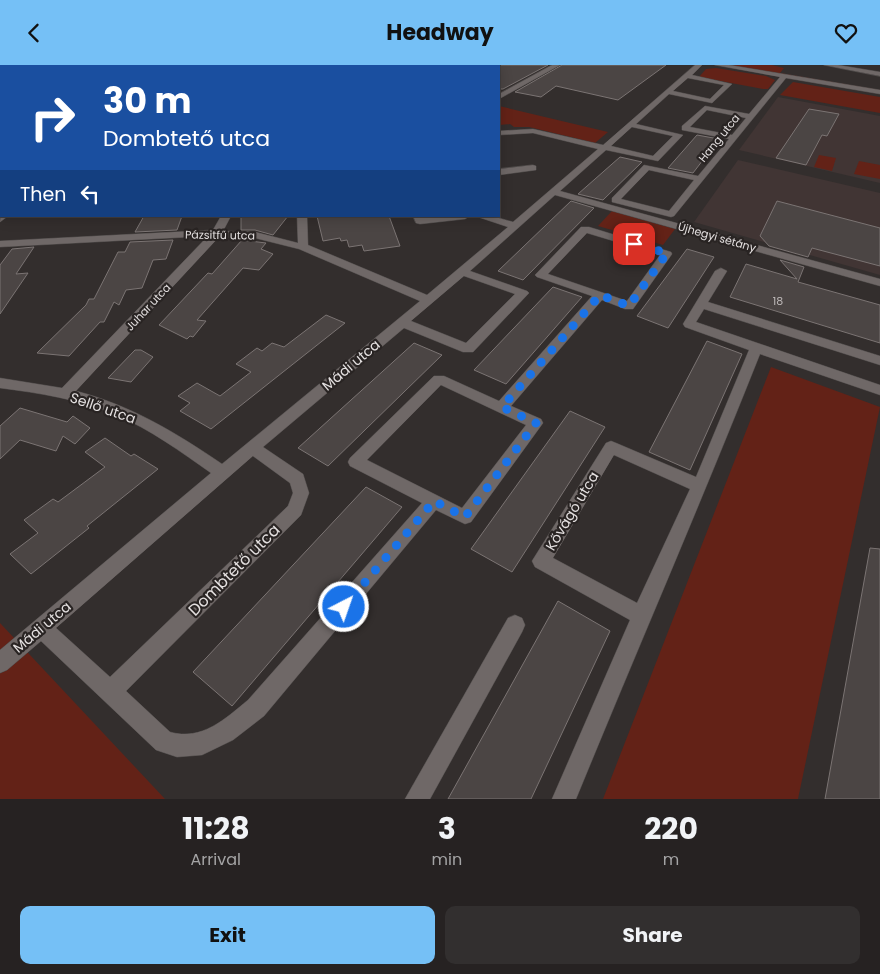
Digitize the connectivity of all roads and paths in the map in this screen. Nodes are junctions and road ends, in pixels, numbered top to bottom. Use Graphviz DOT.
graph roads {
  1 [pos="558,65"];
  2 [pos="699,65"];
  3 [pos="718,65"];
  4 [pos="827,65"];
  5 [pos="880,73"];
  6 [pos="785,76"];
  7 [pos="688,77"];
  8 [pos="668,92"];
  9 [pos="880,92"];
  10 [pos="500,96"];
  11 [pos="751,117"];
  12 [pos="631,125"];
  13 [pos="500,133"];
  14 [pos="734,138"];
  15 [pos="605,148"];
  16 [pos="533,168"];
  17 [pos="500,172"];
  18 [pos="700,179"];
  19 [pos="553,192"];
  20 [pos="225,217"];
  21 [pos="302,217"];
  22 [pos="418,217"];
  23 [pos="456,217"];
  24 [pos="483,217"];
  25 [pos="514,226"];
  26 [pos="217,233"];
  27 [pos="0,244"];
  28 [pos="303,247"];
  29 [pos="721,271"];
  30 [pos="462,272"];
  31 [pos="880,283"];
  32 [pos="600,295"];
  33 [pos="429,300"];
  34 [pos="701,304"];
  35 [pos="401,322"];
  36 [pos="756,348"];
  37 [pos="880,361"];
  38 [pos="0,383"];
  39 [pos="880,390"];
  40 [pos="65,394"];
  41 [pos="502,407"];
  42 [pos="252,448"];
  43 [pos="222,473"];
  44 [pos="700,487"];
  45 [pos="434,501"];
  46 [pos="640,616"];
  47 [pos="515,625"];
  48 [pos="42,627"];
  49 [pos="0,663"];
  50 [pos="111,691"];
  51 [pos="417,799"];
  52 [pos="564,799"];
  1 -- 10 [label="street"];
  2 -- 7 [label="street, Mádi utca"];
  3 -- 6 [label="street"];
  4 -- 5 [label="street"];
  6 -- 9 [label="street"];
  6 -- 11 [label="street, Hang utca"];
  7 -- 8 [label="street, Mádi utca"];
  7 -- 8 [label="street"];
  8 -- 12 [label="street, Mádi utca"];
  11 -- 14 [label="street, Hang utca"];
  11 -- 14 [label="street"];
  12 -- 15 [label="street, Mádi utca"];
  12 -- 15 [label="street"];
  13 -- 15 [label="street"];
  14 -- 18 [label="street, Hang utca"];
  15 -- 19 [label="street, Mádi utca"];
  16 -- 17 [label="street"];
  18 -- 18 [label="street, Hang utca"];
  19 -- 25 [label="street, Mádi utca"];
  19 -- 31 [label="street, Újhegyi sétány"];
  20 -- 26 [label="street, Juhar utca"];
  21 -- 28 [label="street"];
  22 -- 23 [label="street"];
  24 -- 25 [label="street"];
  25 -- 30 [label="street, Mádi utca"];
  26 -- 27 [label="street, Pázsitfű utca"];
  26 -- 28 [label="street, Pázsitfű utca"];
  26 -- 40 [label="street, Juhar utca"];
  28 -- 33 [label="street, Pázsitfű utca"];
  29 -- 34 [label="street"];
  30 -- 33 [label="street, Mádi utca"];
  30 -- 35 [label="street"];
  32 -- 32 [label="street"];
  32 -- 41 [label="street"];
  33 -- 35 [label="street, Mádi utca"];
  34 -- 36 [label="street"];
  34 -- 37 [label="street"];
  35 -- 42 [label="street, Mádi utca"];
  36 -- 39 [label="street"];
  36 -- 44 [label="street"];
  38 -- 40 [label="street, Sellő utca"];
  40 -- 43 [label="street, Sellő utca"];
  41 -- 45 [label="street"];
  41 -- 45 [label="street"];
  42 -- 43 [label="street, Mádi utca"];
  42 -- 50 [label="street, Dombtető utca"];
  43 -- 48 [label="street, Mádi utca"];
  44 -- 46 [label="street"];
  44 -- 46 [label="street, Kővágó utca"];
  45 -- 50 [label="street"];
  46 -- 52 [label="street"];
  47 -- 51 [label="street"];
  48 -- 49 [label="street, Mádi utca"];
  48 -- 50 [label="street"];
}
